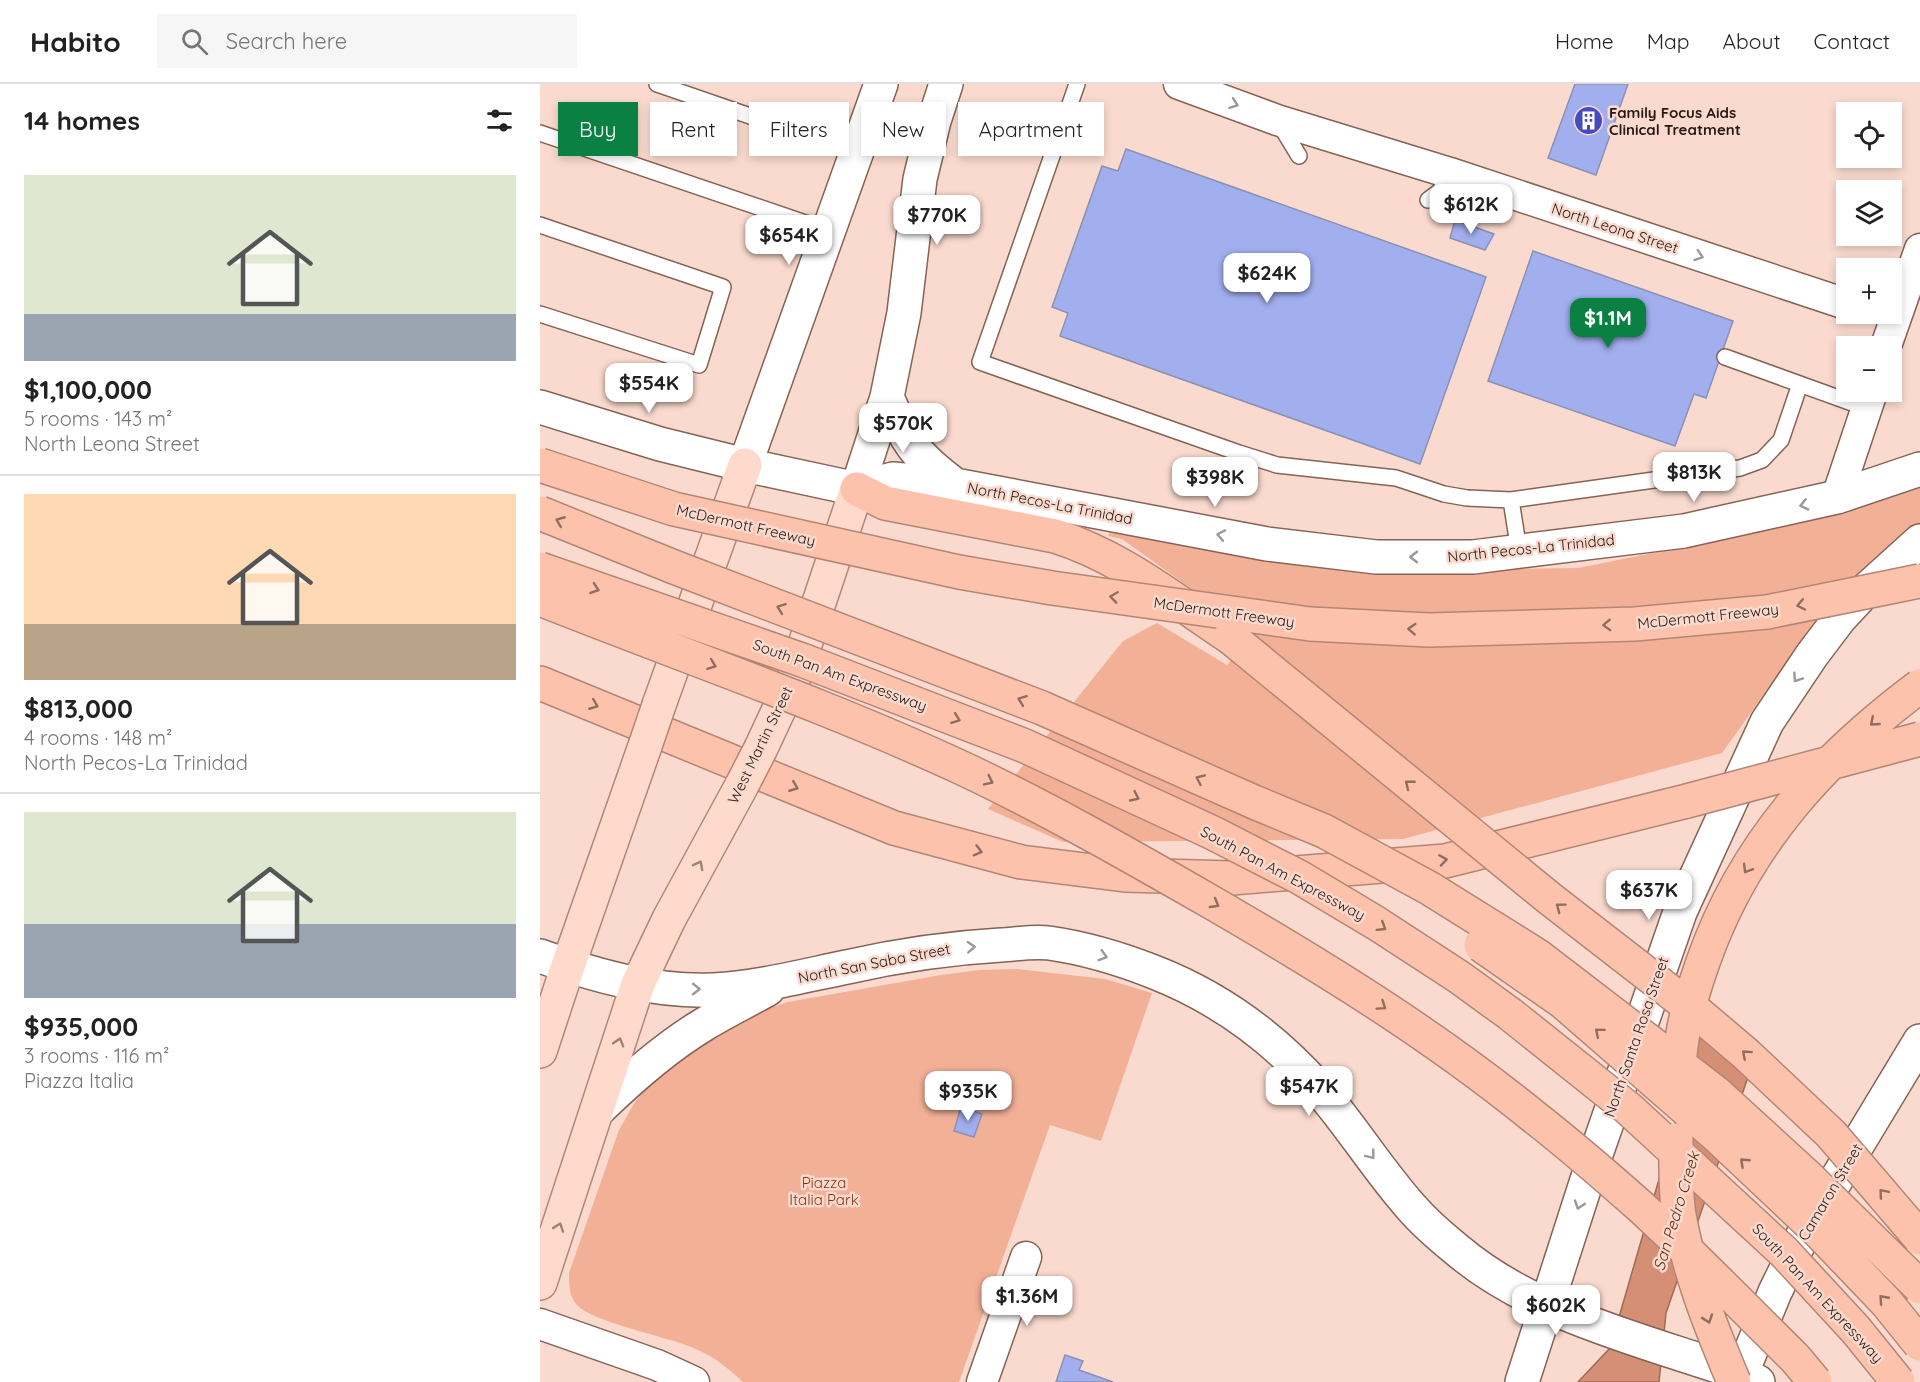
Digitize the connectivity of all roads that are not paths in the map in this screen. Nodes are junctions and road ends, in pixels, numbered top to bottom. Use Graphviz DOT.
graph roads {
  1 [pos="881,84"];
  2 [pos="946,84"];
  3 [pos="1077,84"];
  4 [pos="1179,84"];
  5 [pos="664,85"];
  6 [pos="749,115"];
  7 [pos="1277,120"];
  8 [pos="540,133"];
  9 [pos="1299,156"];
  10 [pos="1450,173"];
  11 [pos="1428,200"];
  12 [pos="540,225"];
  13 [pos="829,231"];
  14 [pos="1920,249"];
  15 [pos="1836,301"];
  16 [pos="540,314"];
  17 [pos="1885,327"];
  18 [pos="1725,357"];
  19 [pos="1800,384"];
  20 [pos="1836,392"];
  21 [pos="887,397"];
  22 [pos="1868,402"];
  23 [pos="540,407"];
  24 [pos="540,465"];
  25 [pos="745,465"];
  26 [pos="1920,469"];
  27 [pos="955,485"];
  28 [pos="857,489"];
  29 [pos="1837,497"];
  30 [pos="1511,500"];
  31 [pos="540,513"];
  32 [pos="1920,541"];
  33 [pos="1519,551"];
  34 [pos="540,569"];
  35 [pos="1920,581"];
  36 [pos="540,599"];
  37 [pos="540,683"];
  38 [pos="1920,686"];
  39 [pos="1920,739"];
  40 [pos="1254,802"];
  41 [pos="554,961"];
  42 [pos="786,980"];
  43 [pos="638,984"];
  44 [pos="1920,1041"];
  45 [pos="540,1051"];
  46 [pos="599,1108"];
  47 [pos="1920,1238"];
  48 [pos="1026,1257"];
  49 [pos="540,1283"];
  50 [pos="1920,1287"];
  51 [pos="1548,1304"];
  52 [pos="540,1324"];
  53 [pos="1920,1344"];
  54 [pos="1736,1377"];
  55 [pos="694,1382"];
  56 [pos="982,1382"];
  57 [pos="1522,1382"];
  58 [pos="1815,1382"];
  59 [pos="1899,1382"];
  1 -- 13 [label="main road"];
  2 -- 21 [label="main road, West Martin Street"];
  3 -- 30 [label="lane"];
  4 -- 7 [label="street, North Leona Street, one-way"];
  5 -- 6 [label="lane"];
  7 -- 9 [label="lane"];
  7 -- 10 [label="street, North Leona Street"];
  8 -- 13 [label="lane"];
  10 -- 11 [label="lane"];
  10 -- 15 [label="street, North Leona Street, one-way"];
  12 -- 16 [label="lane"];
  13 -- 25 [label="main road"];
  14 -- 17 [label="street"];
  18 -- 19 [label="lane"];
  19 -- 20 [label="lane"];
  19 -- 30 [label="lane"];
  21 -- 27 [label="main road"];
  21 -- 28 [label="main road, West Martin Street"];
  22 -- 29 [label="street"];
  23 -- 25 [label="main road, North Pecos-La Trinidad"];
  35 -- 24 [label="highway, McDermott Freeway, one-way, bridge"];
  25 -- 28 [label="main road, North Pecos-La Trinidad"];
  25 -- 41 [label="main road, bridge"];
  26 -- 29 [label="main road, North Pecos-La Trinidad"];
  27 -- 28 [label="main road, North Pecos-La Trinidad"];
  33 -- 27 [label="main road, North Pecos-La Trinidad, one-way"];
  43 -- 28 [label="main road, West Martin Street, one-way, bridge"];
  47 -- 28 [label="highway, one-way, bridge"];
  29 -- 33 [label="main road, North Pecos-La Trinidad, one-way"];
  30 -- 33 [label="lane"];
  40 -- 31 [label="highway, one-way, bridge"];
  32 -- 51 [label="main road, North Santa Rosa Street, one-way"];
  34 -- 59 [label="highway, South Pan Am Expressway, one-way, bridge"];
  36 -- 58 [label="highway, one-way, bridge"];
  37 -- 39 [label="highway, one-way, bridge"];
  38 -- 54 [label="highway, one-way, bridge"];
  40 -- 50 [label="highway, bridge"];
  53 -- 40 [label="highway, one-way, bridge"];
  41 -- 43 [label="main road, North San Saba Street"];
  41 -- 45 [label="main road"];
  43 -- 42 [label="main road, North San Saba Street, one-way"];
  42 -- 46 [label="main road"];
  42 -- 51 [label="main road, North San Saba Street, one-way"];
  46 -- 43 [label="main road, West Martin Street, one-way"];
  44 -- 54 [label="main road, Camaron Street"];
  49 -- 46 [label="main road, West Martin Street, one-way"];
  48 -- 56 [label="street"];
  51 -- 54 [label="main road, North San Saba Street"];
  51 -- 57 [label="main road, North Santa Rosa Street"];
  52 -- 55 [label="street"];
}
